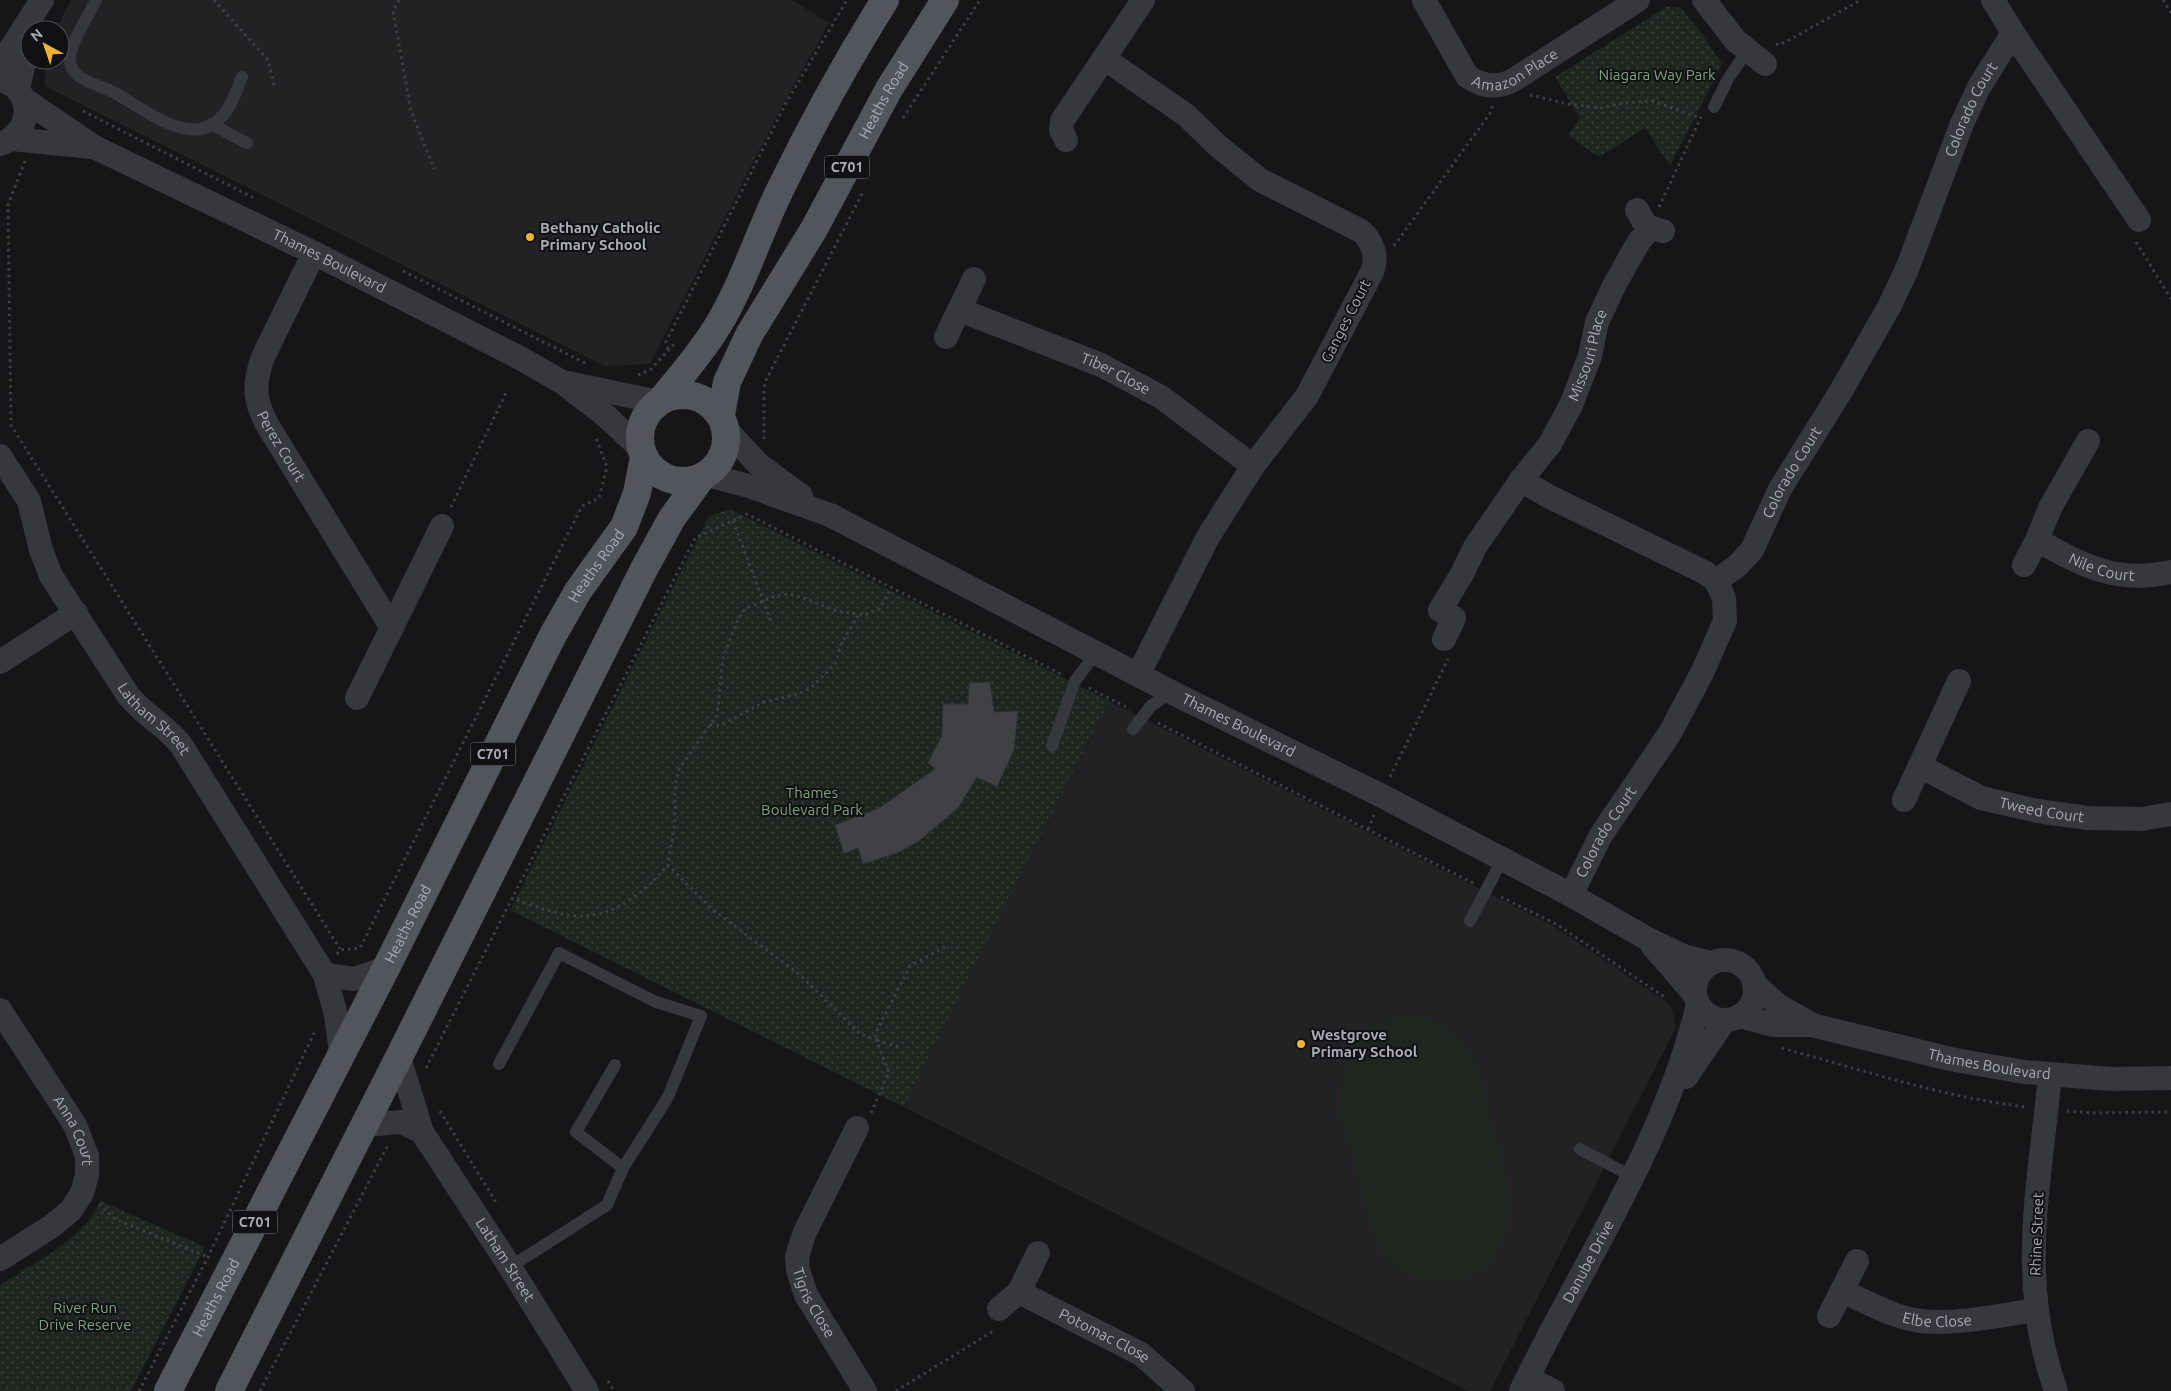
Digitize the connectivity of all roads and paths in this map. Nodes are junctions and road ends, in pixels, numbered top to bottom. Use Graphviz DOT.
graph roads {
  1 [pos="96,0"];
  2 [pos="214,0"];
  3 [pos="399,0"];
  4 [pos="847,0"];
  5 [pos="885,0"];
  6 [pos="945,0"];
  7 [pos="980,0"];
  8 [pos="1143,0"];
  9 [pos="1424,0"];
  10 [pos="1638,0"];
  11 [pos="1704,0"];
  12 [pos="1861,0"];
  13 [pos="1993,0"];
  14 [pos="2163,0"];
  15 [pos="37,13"];
  16 [pos="2171,13"];
  17 [pos="2013,33"];
  18 [pos="1105,58"];
  19 [pos="1756,58"];
  20 [pos="0,65"];
  21 [pos="20,70"];
  22 [pos="242,77"];
  23 [pos="1496,86"];
  24 [pos="14,89"];
  25 [pos="275,90"];
  26 [pos="1525,95"];
  27 [pos="1714,107"];
  28 [pos="80,110"];
  29 [pos="1700,118"];
  30 [pos="899,123"];
  31 [pos="211,124"];
  32 [pos="1066,140"];
  33 [pos="10,142"];
  34 [pos="247,143"];
  35 [pos="94,147"];
  36 [pos="434,169"];
  37 [pos="868,182"];
  38 [pos="261,201"];
  39 [pos="2139,220"];
  40 [pos="1650,223"];
  41 [pos="1374,252"];
  42 [pos="314,253"];
  43 [pos="401,270"];
  44 [pos="974,279"];
  45 [pos="2171,299"];
  46 [pos="960,310"];
  47 [pos="946,337"];
  48 [pos="682,339"];
  49 [pos="668,350"];
  50 [pos="588,364"];
  51 [pos="636,376"];
  52 [pos="562,382"];
  53 [pos="506,393"];
  54 [pos="660,401"];
  55 [pos="723,422"];
  56 [pos="596,437"];
  57 [pos="2087,438"];
  58 [pos="764,442"];
  59 [pos="642,452"];
  60 [pos="0,456"];
  61 [pos="1254,466"];
  62 [pos="704,476"];
  63 [pos="1521,480"];
  64 [pos="830,516"];
  65 [pos="733,521"];
  66 [pos="442,526"];
  67 [pos="2038,540"];
  68 [pos="2024,565"];
  69 [pos="2171,572"];
  70 [pos="1716,581"];
  71 [pos="891,588"];
  72 [pos="763,601"];
  73 [pos="76,613"];
  74 [pos="859,614"];
  75 [pos="772,624"];
  76 [pos="392,628"];
  77 [pos="1447,646"];
  78 [pos="1096,653"];
  79 [pos="0,662"];
  80 [pos="1138,675"];
  81 [pos="1075,681"];
  82 [pos="1961,681"];
  83 [pos="1171,692"];
  84 [pos="357,698"];
  85 [pos="1144,716"];
  86 [pos="710,726"];
  87 [pos="1133,729"];
  88 [pos="1052,746"];
  89 [pos="1920,766"];
  90 [pos="1388,782"];
  91 [pos="1904,800"];
  92 [pos="2171,814"];
  93 [pos="1502,860"];
  94 [pos="668,866"];
  95 [pos="1487,889"];
  96 [pos="1571,896"];
  97 [pos="511,898"];
  98 [pos="1470,921"];
  99 [pos="1646,938"];
  100 [pos="945,947"];
  101 [pos="340,950"];
  102 [pos="1711,963"];
  103 [pos="386,968"];
  104 [pos="325,975"];
  105 [pos="1754,984"];
  106 [pos="1688,1000"];
  107 [pos="0,1010"];
  108 [pos="1732,1018"];
  109 [pos="1812,1025"];
  110 [pos="316,1031"];
  111 [pos="876,1040"];
  112 [pos="1775,1046"];
  113 [pos="898,1047"];
  114 [pos="341,1054"];
  115 [pos="399,1057"];
  116 [pos="499,1064"];
  117 [pos="615,1065"];
  118 [pos="2050,1076"];
  119 [pos="2171,1078"];
  120 [pos="411,1099"];
  121 [pos="2047,1110"];
  122 [pos="2171,1112"];
  123 [pos="400,1122"];
  124 [pos="364,1125"];
  125 [pos="857,1128"];
  126 [pos="1654,1129"];
  127 [pos="422,1132"];
  128 [pos="1580,1149"];
  129 [pos="624,1168"];
  130 [pos="1633,1177"];
  131 [pos="82,1194"];
  132 [pos="1038,1253"];
  133 [pos="208,1256"];
  134 [pos="0,1259"];
  135 [pos="1857,1261"];
  136 [pos="510,1267"];
  137 [pos="1842,1291"];
  138 [pos="1019,1292"];
  139 [pos="2036,1310"];
  140 [pos="1829,1316"];
  141 [pos="999,1318"];
  142 [pos="1524,1384"];
  143 [pos="139,1391"];
  144 [pos="168,1391"];
  145 [pos="228,1391"];
  146 [pos="260,1391"];
  147 [pos="587,1391"];
  148 [pos="865,1391"];
  149 [pos="896,1391"];
  150 [pos="1183,1391"];
  151 [pos="1553,1391"];
  152 [pos="2056,1391"];
  1 -- 31 [label="lane"];
  2 -- 25 [label="path"];
  3 -- 36 [label="path"];
  4 -- 49 [label="path"];
  5 -- 54 [label="main road, C701"];
  6 -- 55 [label="main road, Heaths Road / C701"];
  7 -- 30 [label="path"];
  8 -- 18 [label="street"];
  9 -- 23 [label="street, Amazon Place"];
  10 -- 23 [label="street, Amazon Place"];
  11 -- 19 [label="street"];
  12 -- 19 [label="path"];
  13 -- 17 [label="street"];
  14 -- 16 [label="path"];
  15 -- 20 [label="street"];
  17 -- 39 [label="street"];
  17 -- 70 [label="street, Colorado Court"];
  18 -- 32 [label="street"];
  18 -- 41 [label="street"];
  19 -- 27 [label="lane"];
  21 -- 24 [label="street"];
  22 -- 31 [label="lane"];
  23 -- 41 [label="path"];
  24 -- 33 [label="street"];
  24 -- 35 [label="street, Thames Boulevard"];
  26 -- 29 [label="path"];
  27 -- 29 [label="path"];
  28 -- 38 [label="path"];
  29 -- 40 [label="path"];
  31 -- 34 [label="lane"];
  33 -- 35 [label="street, Thames Boulevard"];
  33 -- 101 [label="path"];
  35 -- 42 [label="street, Thames Boulevard"];
  37 -- 58 [label="path"];
  39 -- 45 [label="path"];
  40 -- 63 [label="street, Missouri Place"];
  41 -- 61 [label="street, Ganges Court"];
  42 -- 52 [label="street, Thames Boulevard"];
  42 -- 76 [label="street, Perez Court"];
  43 -- 50 [label="path"];
  44 -- 46 [label="street"];
  46 -- 47 [label="street"];
  46 -- 61 [label="street, Tiber Close"];
  48 -- 49 [label="path"];
  49 -- 51 [label="path"];
  52 -- 54 [label="street, Thames Boulevard"];
  52 -- 59 [label="street, Thames Boulevard"];
  53 -- 66 [label="path"];
  54 -- 55 [label="main road"];
  54 -- 59 [label="main road, C701"];
  55 -- 62 [label="main road, C701"];
  55 -- 64 [label="street, Thames Boulevard"];
  56 -- 101 [label="path"];
  57 -- 67 [label="street"];
  59 -- 62 [label="main road"];
  59 -- 103 [label="main road, Heaths Road / C701"];
  60 -- 73 [label="street, Latham Street"];
  61 -- 80 [label="street, Ganges Court"];
  62 -- 64 [label="street, Thames Boulevard"];
  62 -- 115 [label="main road, C701"];
  63 -- 70 [label="street"];
  63 -- 77 [label="street, Missouri Place"];
  64 -- 78 [label="street, Thames Boulevard"];
  65 -- 71 [label="path"];
  65 -- 72 [label="path"];
  65 -- 97 [label="path"];
  66 -- 76 [label="street"];
  67 -- 68 [label="street"];
  67 -- 69 [label="street, Nile Court"];
  70 -- 96 [label="street, Colorado Court"];
  71 -- 74 [label="path"];
  71 -- 81 [label="path"];
  72 -- 74 [label="path"];
  72 -- 75 [label="path"];
  72 -- 86 [label="path"];
  73 -- 79 [label="street"];
  73 -- 104 [label="street, Latham Street"];
  74 -- 86 [label="path"];
  76 -- 84 [label="street"];
  77 -- 90 [label="path"];
  78 -- 80 [label="street, Thames Boulevard"];
  78 -- 81 [label="lane"];
  80 -- 83 [label="street, Thames Boulevard"];
  81 -- 85 [label="path"];
  81 -- 88 [label="lane"];
  82 -- 89 [label="street"];
  83 -- 85 [label="lane"];
  83 -- 93 [label="street, Thames Boulevard"];
  85 -- 87 [label="lane"];
  85 -- 95 [label="path"];
  86 -- 94 [label="path"];
  89 -- 91 [label="street"];
  89 -- 92 [label="street, Tweed Court"];
  93 -- 95 [label="lane"];
  93 -- 96 [label="street, Thames Boulevard"];
  94 -- 97 [label="path"];
  94 -- 111 [label="path"];
  95 -- 98 [label="lane"];
  95 -- 106 [label="path"];
  96 -- 99 [label="street, Thames Boulevard"];
  97 -- 120 [label="path"];
  99 -- 102 [label="street, Thames Boulevard"];
  99 -- 106 [label="street, Thames Boulevard"];
  100 -- 111 [label="path"];
  101 -- 104 [label="path"];
  102 -- 105 [label="street"];
  102 -- 106 [label="street"];
  103 -- 104 [label="street"];
  103 -- 114 [label="main road, Heaths Road / C701"];
  104 -- 114 [label="street, Latham Street"];
  105 -- 108 [label="street"];
  105 -- 109 [label="street, Thames Boulevard"];
  106 -- 108 [label="street"];
  106 -- 126 [label="street, Danube Drive"];
  107 -- 131 [label="street, Anna Court"];
  108 -- 109 [label="street, Thames Boulevard"];
  108 -- 126 [label="street, Danube Drive"];
  109 -- 118 [label="street, Thames Boulevard"];
  110 -- 133 [label="path"];
  111 -- 113 [label="path"];
  111 -- 125 [label="path"];
  112 -- 121 [label="path"];
  114 -- 144 [label="main road, Heaths Road / C701"];
  115 -- 120 [label="street, Latham Street"];
  115 -- 124 [label="main road, C701"];
  116 -- 129 [label="lane"];
  117 -- 129 [label="lane"];
  118 -- 119 [label="street, Thames Boulevard"];
  118 -- 121 [label="street, Rhine Street"];
  120 -- 127 [label="street, Latham Street"];
  121 -- 122 [label="path"];
  121 -- 139 [label="street, Rhine Street"];
  123 -- 124 [label="street"];
  123 -- 127 [label="street"];
  123 -- 146 [label="path"];
  124 -- 145 [label="main road, C701"];
  125 -- 148 [label="street, Tigris Close"];
  126 -- 130 [label="street, Danube Drive"];
  127 -- 136 [label="street, Latham Street"];
  128 -- 130 [label="lane"];
  129 -- 136 [label="lane"];
  130 -- 142 [label="street, Danube Drive"];
  131 -- 133 [label="path"];
  131 -- 134 [label="street, Anna Court"];
  132 -- 138 [label="street"];
  133 -- 143 [label="path"];
  135 -- 137 [label="street"];
  136 -- 147 [label="street, Latham Street"];
  137 -- 139 [label="street, Elbe Close"];
  137 -- 140 [label="street"];
  138 -- 141 [label="street"];
  138 -- 150 [label="street, Potomac Close"];
  139 -- 152 [label="street, Rhine Street"];
  141 -- 149 [label="path"];
  142 -- 151 [label="street"];
}
